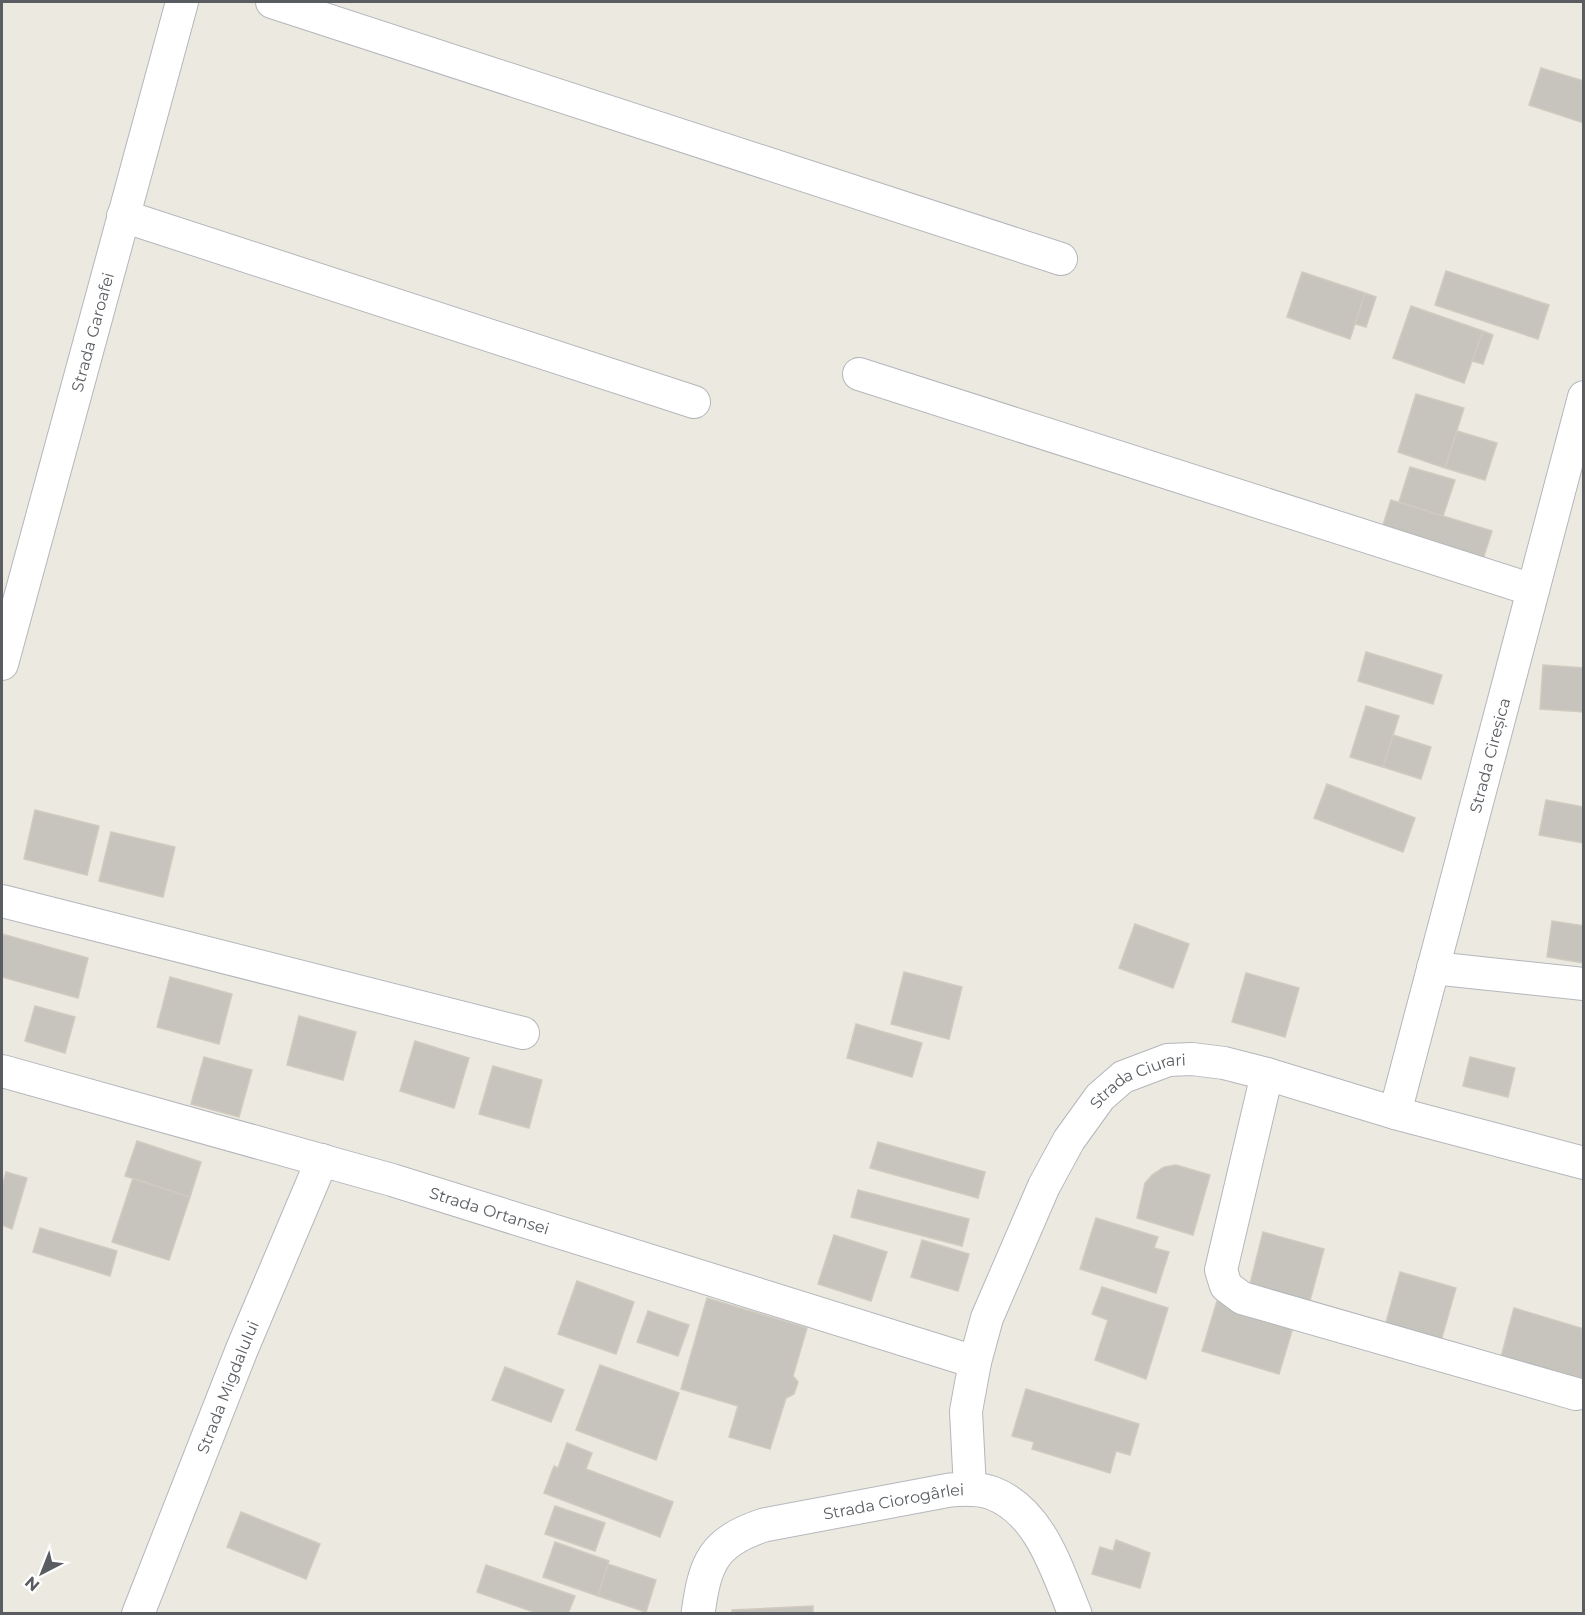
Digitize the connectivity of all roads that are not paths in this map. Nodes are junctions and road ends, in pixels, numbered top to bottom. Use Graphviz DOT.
graph roads {
  1 [pos="182,2"];
  2 [pos="272,2"];
  3 [pos="123,216"];
  4 [pos="1061,259"];
  5 [pos="859,374"];
  6 [pos="1584,397"];
  7 [pos="694,402"];
  8 [pos="1533,590"];
  9 [pos="2,664"];
  10 [pos="2,901"];
  11 [pos="1433,968"];
  12 [pos="1584,984"];
  13 [pos="523,1033"];
  14 [pos="2,1071"];
  15 [pos="1267,1074"];
  16 [pos="1395,1113"];
  17 [pos="322,1160"];
  18 [pos="1584,1163"];
  19 [pos="975,1362"];
  20 [pos="1576,1394"];
  21 [pos="970,1489"];
  22 [pos="138,1614"];
  23 [pos="698,1614"];
  24 [pos="1076,1614"];
  1 -- 3 [label="street, Strada Garoafei"];
  2 -- 4 [label="street"];
  3 -- 7 [label="street"];
  3 -- 9 [label="street, Strada Garoafei"];
  5 -- 8 [label="street"];
  6 -- 8 [label="street, Strada Cireșica"];
  8 -- 11 [label="street, Strada Cireșica"];
  10 -- 13 [label="street"];
  11 -- 12 [label="street"];
  11 -- 16 [label="street, Strada Cireșica"];
  14 -- 17 [label="street, Strada Ortansei"];
  15 -- 16 [label="street, Strada Ciurari"];
  15 -- 19 [label="street, Strada Ciurari"];
  15 -- 20 [label="street"];
  16 -- 18 [label="street, Strada Ciurari"];
  17 -- 19 [label="street, Strada Ortansei"];
  17 -- 22 [label="street, Strada Migdalului"];
  19 -- 21 [label="street, Strada Ciurari"];
  21 -- 23 [label="street, Strada Ciorogârlei"];
  21 -- 24 [label="street, Strada Ciorogârlei"];
}
